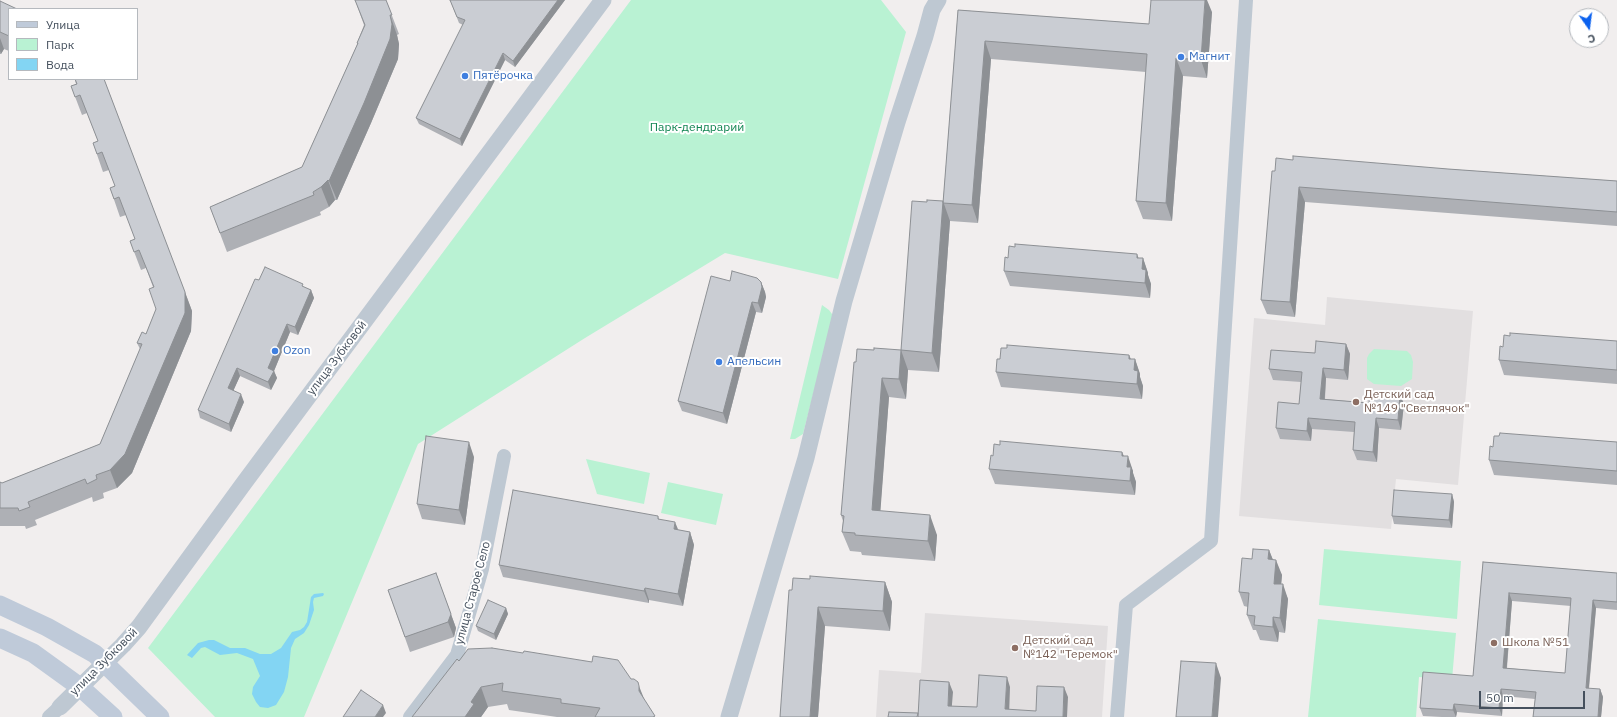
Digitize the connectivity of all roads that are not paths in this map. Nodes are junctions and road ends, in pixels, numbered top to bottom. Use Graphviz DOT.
graph roads {
  1 [pos="603,0"];
  2 [pos="938,0"];
  3 [pos="1246,0"];
  4 [pos="504,456"];
  5 [pos="0,605"];
  6 [pos="0,638"];
  7 [pos="104,664"];
  8 [pos="80,687"];
  9 [pos="54,712"];
  10 [pos="113,717"];
  11 [pos="160,717"];
  12 [pos="410,717"];
  13 [pos="729,717"];
  14 [pos="1117,717"];
  1 -- 7 [label="street, улица Зубковой"];
  2 -- 13 [label="street"];
  3 -- 14 [label="street"];
  4 -- 12 [label="street, улица Старое Село"];
  5 -- 7 [label="main road"];
  6 -- 8 [label="main road"];
  7 -- 8 [label="street, улица Зубковой"];
  7 -- 11 [label="main road"];
  8 -- 9 [label="street, улица Зубковой"];
  8 -- 10 [label="main road"];
}
